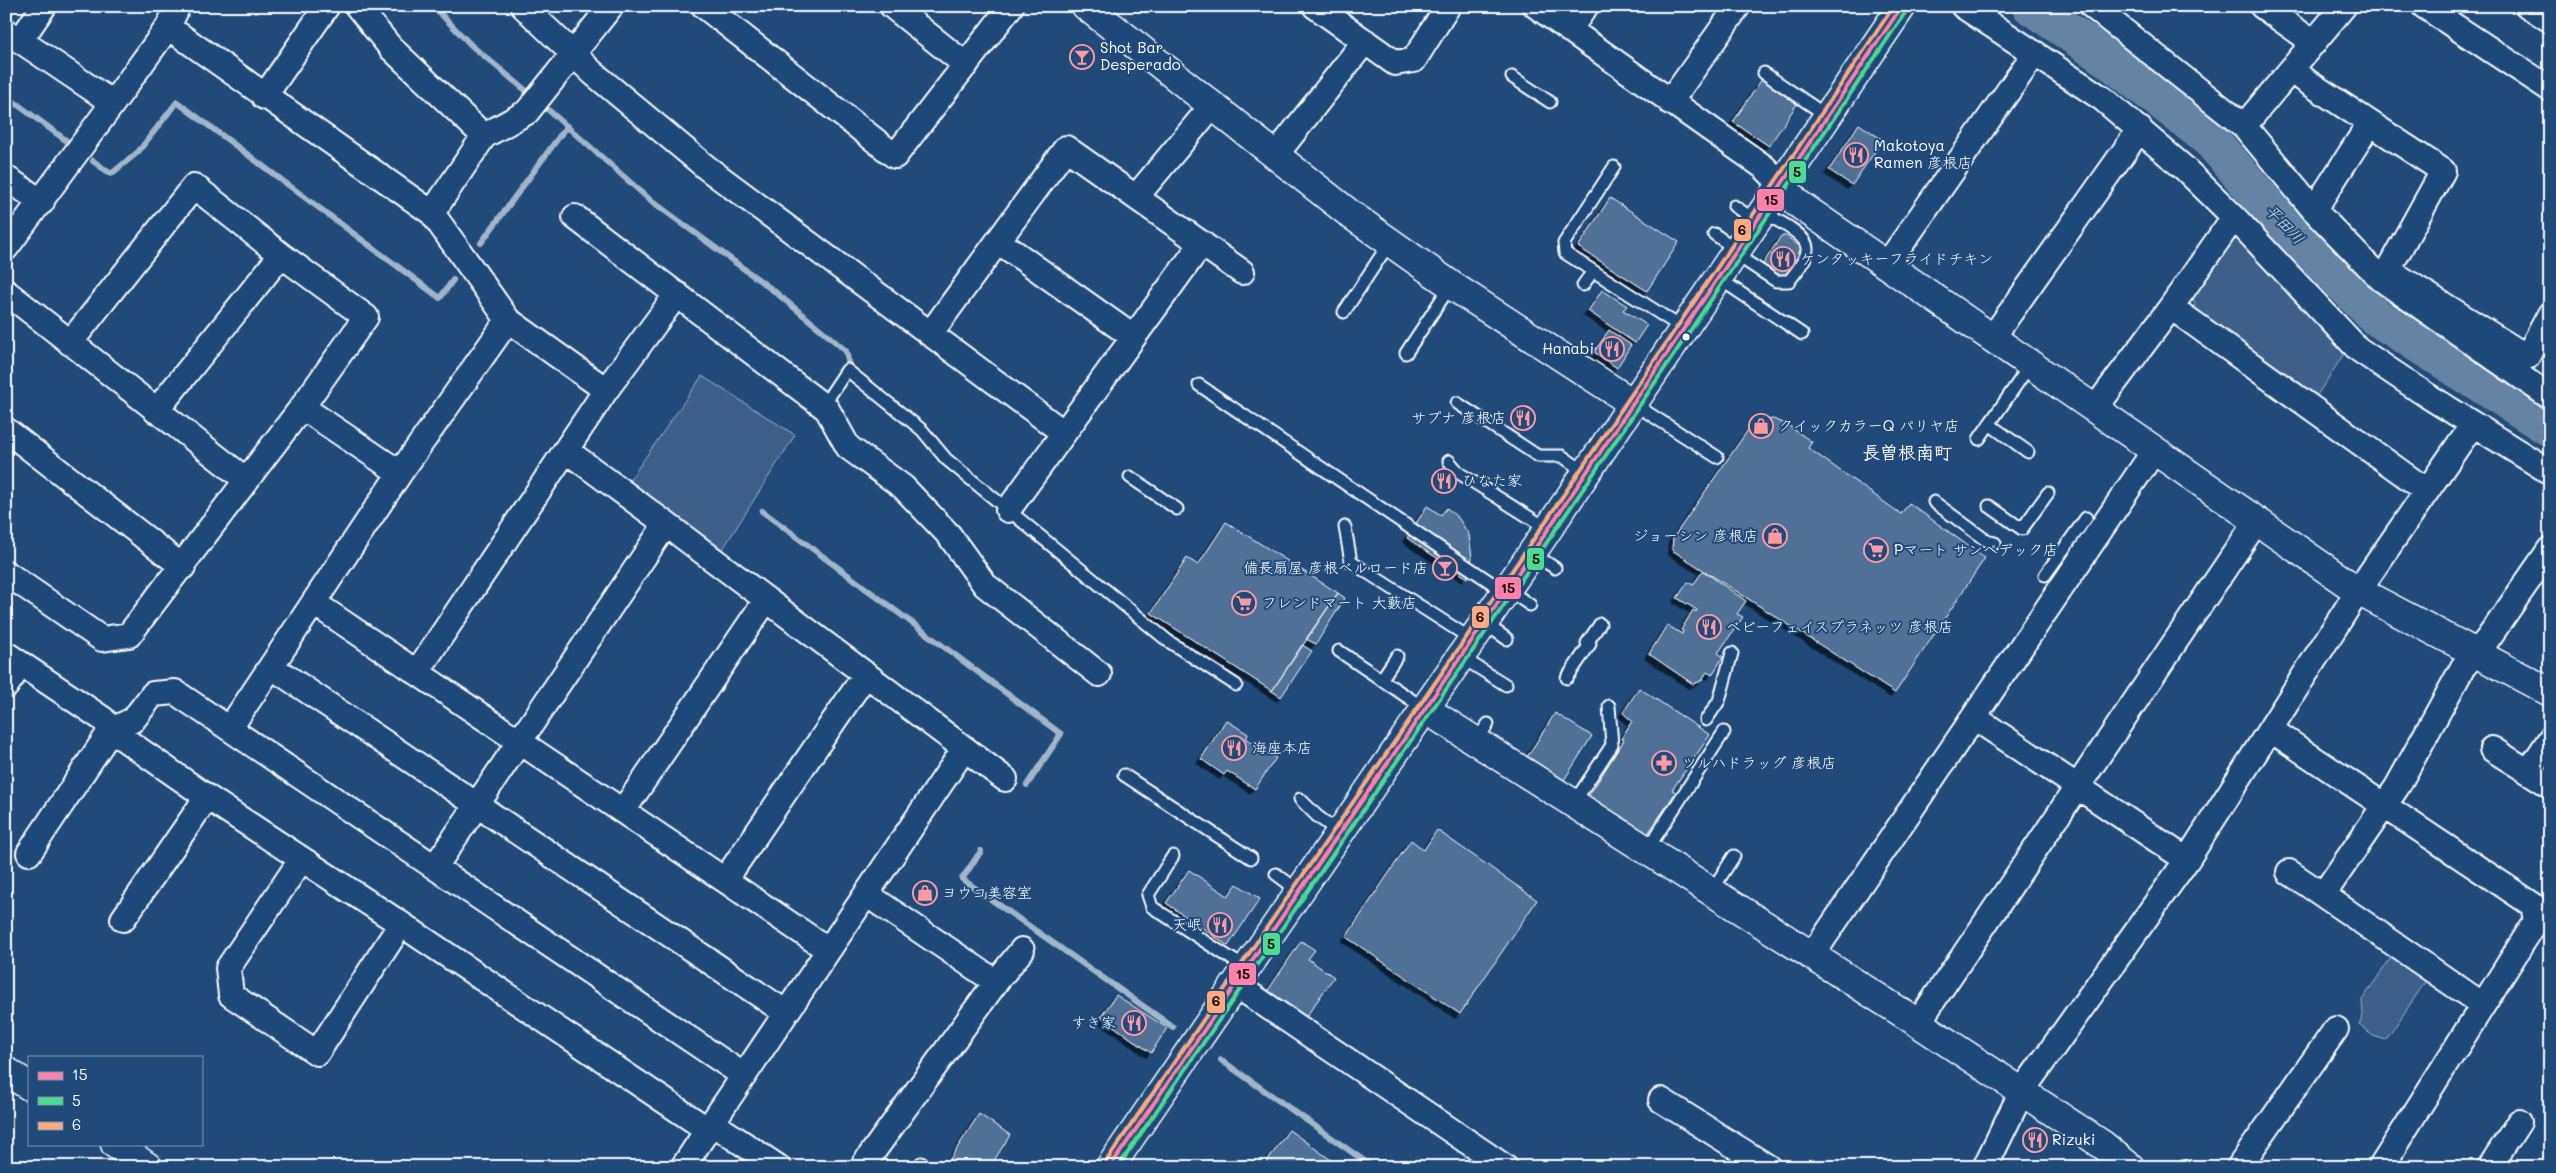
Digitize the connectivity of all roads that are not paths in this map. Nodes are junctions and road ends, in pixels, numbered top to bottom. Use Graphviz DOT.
graph roads {
  1 [pos="44,6"];
  2 [pos="178,6"];
  3 [pos="327,6"];
  4 [pos="357,6"];
  5 [pos="523,6"];
  6 [pos="611,6"];
  7 [pos="704,6"];
  8 [pos="892,6"];
  9 [pos="1011,6"];
  10 [pos="1086,6"];
  11 [pos="1315,6"];
  12 [pos="1448,6"];
  13 [pos="1586,6"];
  14 [pos="1738,6"];
  15 [pos="1902,6"];
  16 [pos="1962,6"];
  17 [pos="2092,6"];
  18 [pos="2262,6"];
  19 [pos="2344,6"];
  20 [pos="2424,6"];
  21 [pos="2528,6"];
  22 [pos="1550,19"];
  23 [pos="2550,20"];
  24 [pos="168,27"];
  25 [pos="13,36"];
  26 [pos="1365,41"];
  27 [pos="2314,43"];
  28 [pos="2035,53"];
  29 [pos="574,54"];
  30 [pos="966,65"];
  31 [pos="2291,72"];
  32 [pos="1764,73"];
  33 [pos="1512,77"];
  34 [pos="2550,89"];
  35 [pos="264,97"];
  36 [pos="1550,102"];
  37 [pos="1670,102"];
  38 [pos="113,103"];
  39 [pos="1211,107"];
  40 [pos="1827,116"];
  41 [pos="2370,122"];
  42 [pos="2244,126"];
  43 [pos="2140,130"];
  44 [pos="484,136"];
  45 [pos="1275,156"];
  46 [pos="1614,167"];
  47 [pos="6,178"];
  48 [pos="1781,184"];
  49 [pos="1136,197"];
  50 [pos="42,202"];
  51 [pos="1734,206"];
  52 [pos="2314,210"];
  53 [pos="432,213"];
  54 [pos="575,217"];
  55 [pos="1759,217"];
  56 [pos="2234,217"];
  57 [pos="1714,234"];
  58 [pos="998,241"];
  59 [pos="1390,242"];
  60 [pos="1202,243"];
  61 [pos="6,248"];
  62 [pos="1736,252"];
  63 [pos="281,255"];
  64 [pos="1886,266"];
  65 [pos="1593,271"];
  66 [pos="1242,272"];
  67 [pos="1718,278"];
  68 [pos="1451,285"];
  69 [pos="1583,285"];
  70 [pos="6,292"];
  71 [pos="677,294"];
  72 [pos="2171,307"];
  73 [pos="1344,312"];
  74 [pos="2550,314"];
  75 [pos="508,320"];
  76 [pos="1684,329"];
  77 [pos="930,334"];
  78 [pos="1802,334"];
  79 [pos="1133,338"];
  80 [pos="1993,338"];
  81 [pos="70,343"];
  82 [pos="1406,353"];
  83 [pos="2030,364"];
  84 [pos="1198,385"];
  85 [pos="606,390"];
  86 [pos="2550,397"];
  87 [pos="1456,403"];
  88 [pos="1634,404"];
  89 [pos="823,406"];
  90 [pos="302,407"];
  91 [pos="2094,410"];
  92 [pos="156,411"];
  93 [pos="1989,424"];
  94 [pos="2473,424"];
  95 [pos="6,430"];
  96 [pos="1064,433"];
  97 [pos="1979,439"];
  98 [pos="567,451"];
  99 [pos="2154,451"];
  100 [pos="2028,452"];
  101 [pos="1717,457"];
  102 [pos="1449,462"];
  103 [pos="400,472"];
  104 [pos="2550,472"];
  105 [pos="1586,473"];
  106 [pos="1130,477"];
  107 [pos="246,480"];
  108 [pos="2427,491"];
  109 [pos="2048,493"];
  110 [pos="1934,502"];
  111 [pos="1989,506"];
  112 [pos="1177,509"];
  113 [pos="1008,510"];
  114 [pos="2086,518"];
  115 [pos="2256,522"];
  116 [pos="666,524"];
  117 [pos="1346,527"];
  118 [pos="1548,529"];
  119 [pos="1995,543"];
  120 [pos="2550,549"];
  121 [pos="1532,553"];
  122 [pos="183,567"];
  123 [pos="1555,568"];
  124 [pos="6,573"];
  125 [pos="2045,575"];
  126 [pos="1506,591"];
  127 [pos="2358,591"];
  128 [pos="766,600"];
  129 [pos="314,603"];
  130 [pos="1530,605"];
  131 [pos="1600,624"];
  132 [pos="1507,639"];
  133 [pos="1472,640"];
  134 [pos="1339,651"];
  135 [pos="2474,652"];
  136 [pos="1732,653"];
  137 [pos="1397,656"];
  138 [pos="14,659"];
  139 [pos="272,667"];
  140 [pos="417,672"];
  141 [pos="1099,673"];
  142 [pos="866,674"];
  143 [pos="1567,678"];
  144 [pos="1381,680"];
  145 [pos="1236,685"];
  146 [pos="1506,685"];
  147 [pos="6,686"];
  148 [pos="2550,692"];
  149 [pos="1609,706"];
  150 [pos="1425,709"];
  151 [pos="1975,718"];
  152 [pos="1706,720"];
  153 [pos="230,728"];
  154 [pos="111,730"];
  155 [pos="2270,730"];
  156 [pos="1724,732"];
  157 [pos="2550,739"];
  158 [pos="520,741"];
  159 [pos="964,749"];
  160 [pos="2492,749"];
  161 [pos="2529,771"];
  162 [pos="1124,775"];
  163 [pos="1005,779"];
  164 [pos="2550,785"];
  165 [pos="2078,786"];
  166 [pos="207,797"];
  167 [pos="1300,799"];
  168 [pos="1573,804"];
  169 [pos="2385,804"];
  170 [pos="477,805"];
  171 [pos="623,811"];
  172 [pos="1340,833"];
  173 [pos="1646,851"];
  174 [pos="28,853"];
  175 [pos="1173,856"];
  176 [pos="1734,856"];
  177 [pos="1252,858"];
  178 [pos="301,860"];
  179 [pos="2186,860"];
  180 [pos="435,867"];
  181 [pos="2289,872"];
  182 [pos="1276,874"];
  183 [pos="725,880"];
  184 [pos="1300,892"];
  185 [pos="1711,892"];
  186 [pos="866,894"];
  187 [pos="2323,895"];
  188 [pos="123,919"];
  189 [pos="401,924"];
  190 [pos="827,949"];
  191 [pos="1022,950"];
  192 [pos="1811,957"];
  193 [pos="1241,977"];
  194 [pos="996,982"];
  195 [pos="2483,1004"];
  196 [pos="785,1012"];
  197 [pos="1918,1023"];
  198 [pos="2336,1029"];
  199 [pos="6,1071"];
  200 [pos="743,1075"];
  201 [pos="28,1085"];
  202 [pos="2022,1091"];
  203 [pos="1661,1100"];
  204 [pos="2519,1122"];
  205 [pos="710,1127"];
  206 [pos="118,1146"];
  207 [pos="148,1167"];
  208 [pos="683,1167"];
  209 [pos="778,1167"];
  210 [pos="862,1167"];
  211 [pos="1110,1167"];
  212 [pos="1505,1167"];
  213 [pos="1768,1167"];
  214 [pos="1985,1167"];
  215 [pos="2130,1167"];
  216 [pos="2239,1167"];
  217 [pos="2381,1167"];
  218 [pos="2490,1167"];
  1 -- 25 [label="street"];
  2 -- 24 [label="street"];
  3 -- 35 [label="street"];
  4 -- 44 [label="street"];
  5 -- 29 [label="street"];
  6 -- 29 [label="street"];
  7 -- 30 [label="street"];
  8 -- 30 [label="street"];
  9 -- 30 [label="street"];
  10 -- 39 [label="street"];
  11 -- 26 [label="street"];
  12 -- 26 [label="street"];
  13 -- 22 [label="street"];
  14 -- 37 [label="street"];
  15 -- 40 [label="street"];
  16 -- 28 [label="street"];
  17 -- 42 [label="street"];
  18 -- 27 [label="street"];
  19 -- 27 [label="street"];
  20 -- 34 [label="street"];
  21 -- 23 [label="street"];
  22 -- 37 [label="street"];
  24 -- 35 [label="street"];
  24 -- 38 [label="street"];
  25 -- 38 [label="street"];
  26 -- 45 [label="street"];
  27 -- 31 [label="street"];
  28 -- 43 [label="street"];
  28 -- 64 [label="street"];
  29 -- 44 [label="street"];
  29 -- 77 [label="street"];
  31 -- 41 [label="street"];
  31 -- 42 [label="street"];
  32 -- 40 [label="lane"];
  33 -- 36 [label="lane"];
  35 -- 53 [label="street"];
  37 -- 48 [label="street"];
  38 -- 50 [label="street"];
  39 -- 45 [label="street"];
  39 -- 49 [label="street"];
  40 -- 48 [label="street"];
  41 -- 52 [label="street"];
  41 -- 74 [label="street"];
  42 -- 52 [label="street"];
  43 -- 56 [label="street"];
  43 -- 80 [label="street"];
  44 -- 53 [label="street"];
  45 -- 59 [label="street"];
  46 -- 65 [label="lane"];
  47 -- 50 [label="street"];
  48 -- 55 [label="street"];
  48 -- 64 [label="street"];
  49 -- 58 [label="street"];
  49 -- 60 [label="street"];
  50 -- 61 [label="street"];
  51 -- 55 [label="lane"];
  52 -- 86 [label="street"];
  53 -- 75 [label="street"];
  54 -- 71 [label="street"];
  55 -- 62 [label="street"];
  55 -- 62 [label="lane"];
  56 -- 72 [label="street"];
  56 -- 94 [label="street"];
  57 -- 62 [label="lane"];
  58 -- 77 [label="street"];
  58 -- 79 [label="street"];
  59 -- 68 [label="street"];
  59 -- 73 [label="lane"];
  60 -- 66 [label="street"];
  60 -- 79 [label="street"];
  62 -- 67 [label="street"];
  63 -- 81 [label="street"];
  63 -- 90 [label="street"];
  63 -- 92 [label="street"];
  64 -- 80 [label="street"];
  65 -- 69 [label="lane"];
  65 -- 76 [label="lane"];
  67 -- 76 [label="street"];
  67 -- 78 [label="lane"];
  68 -- 82 [label="lane"];
  68 -- 88 [label="street"];
  70 -- 81 [label="street"];
  71 -- 85 [label="street"];
  71 -- 89 [label="street"];
  72 -- 91 [label="street"];
  72 -- 108 [label="street"];
  75 -- 85 [label="street"];
  75 -- 103 [label="street"];
  76 -- 88 [label="street"];
  77 -- 96 [label="street"];
  79 -- 96 [label="street"];
  80 -- 83 [label="street"];
  81 -- 92 [label="street"];
  83 -- 91 [label="street"];
  83 -- 93 [label="lane"];
  84 -- 126 [label="lane"];
  85 -- 98 [label="street"];
  87 -- 105 [label="lane"];
  88 -- 101 [label="lane"];
  88 -- 105 [label="street"];
  89 -- 113 [label="lane"];
  89 -- 141 [label="street"];
  90 -- 103 [label="street"];
  90 -- 107 [label="street"];
  91 -- 99 [label="street"];
  92 -- 107 [label="street"];
  93 -- 97 [label="lane"];
  93 -- 100 [label="lane"];
  94 -- 104 [label="street"];
  94 -- 108 [label="street"];
  95 -- 122 [label="street"];
  96 -- 113 [label="street"];
  98 -- 116 [label="street"];
  98 -- 140 [label="street"];
  99 -- 115 [label="street"];
  99 -- 151 [label="street"];
  102 -- 118 [label="lane"];
  103 -- 129 [label="street"];
  105 -- 118 [label="street"];
  106 -- 112 [label="lane"];
  107 -- 122 [label="street"];
  108 -- 127 [label="street"];
  109 -- 111 [label="lane"];
  110 -- 119 [label="lane"];
  113 -- 145 [label="lane"];
  114 -- 125 [label="lane"];
  115 -- 127 [label="street"];
  115 -- 165 [label="street"];
  116 -- 128 [label="street"];
  116 -- 158 [label="street"];
  117 -- 133 [label="lane"];
  118 -- 121 [label="street"];
  120 -- 135 [label="street"];
  121 -- 123 [label="lane"];
  121 -- 126 [label="street"];
  122 -- 124 [label="street"];
  126 -- 130 [label="lane"];
  126 -- 133 [label="street"];
  127 -- 135 [label="street"];
  127 -- 155 [label="street"];
  128 -- 142 [label="street"];
  128 -- 171 [label="street"];
  129 -- 139 [label="street"];
  129 -- 140 [label="street"];
  131 -- 143 [label="lane"];
  132 -- 133 [label="lane"];
  133 -- 146 [label="lane"];
  133 -- 150 [label="street"];
  134 -- 144 [label="lane"];
  135 -- 148 [label="street"];
  135 -- 169 [label="street"];
  136 -- 152 [label="lane"];
  137 -- 144 [label="lane"];
  138 -- 147 [label="street"];
  138 -- 154 [label="street"];
  139 -- 153 [label="street"];
  139 -- 170 [label="street"];
  140 -- 158 [label="street"];
  142 -- 159 [label="street"];
  142 -- 183 [label="street"];
  144 -- 150 [label="lane"];
  149 -- 168 [label="lane"];
  150 -- 168 [label="street"];
  150 -- 172 [label="street"];
  151 -- 165 [label="street"];
  151 -- 192 [label="street"];
  153 -- 154 [label="street"];
  153 -- 180 [label="street"];
  154 -- 166 [label="street"];
  154 -- 174 [label="street"];
  155 -- 169 [label="street"];
  155 -- 179 [label="street"];
  156 -- 173 [label="lane"];
  157 -- 161 [label="street"];
  158 -- 170 [label="street"];
  158 -- 171 [label="street"];
  159 -- 163 [label="street"];
  159 -- 186 [label="street"];
  160 -- 161 [label="street"];
  161 -- 164 [label="street"];
  162 -- 177 [label="lane"];
  165 -- 179 [label="street"];
  165 -- 197 [label="street"];
  166 -- 178 [label="street"];
  166 -- 188 [label="street"];
  167 -- 172 [label="lane"];
  168 -- 173 [label="street"];
  169 -- 187 [label="street"];
  169 -- 195 [label="street"];
  170 -- 180 [label="street"];
  170 -- 196 [label="street"];
  171 -- 183 [label="street"];
  172 -- 184 [label="street"];
  173 -- 185 [label="street"];
  175 -- 193 [label="lane"];
  176 -- 185 [label="lane"];
  178 -- 189 [label="street"];
  178 -- 189 [label="street"];
  179 -- 202 [label="street"];
  180 -- 200 [label="street"];
  181 -- 187 [label="street"];
  182 -- 184 [label="lane"];
  183 -- 190 [label="street"];
  184 -- 193 [label="street"];
  185 -- 192 [label="street"];
  186 -- 190 [label="street"];
  186 -- 194 [label="street"];
  187 -- 195 [label="street"];
  189 -- 205 [label="street"];
  190 -- 196 [label="street"];
  191 -- 194 [label="street"];
  192 -- 197 [label="street"];
  193 -- 211 [label="street"];
  193 -- 212 [label="street"];
  194 -- 210 [label="street"];
  195 -- 217 [label="street"];
  196 -- 200 [label="street"];
  197 -- 202 [label="street"];
  198 -- 216 [label="street"];
  199 -- 201 [label="street"];
  200 -- 205 [label="street"];
  202 -- 214 [label="street"];
  202 -- 215 [label="street"];
  203 -- 213 [label="street"];
  204 -- 218 [label="street"];
  205 -- 208 [label="street"];
  205 -- 209 [label="street"];
  206 -- 207 [label="street"];
}
